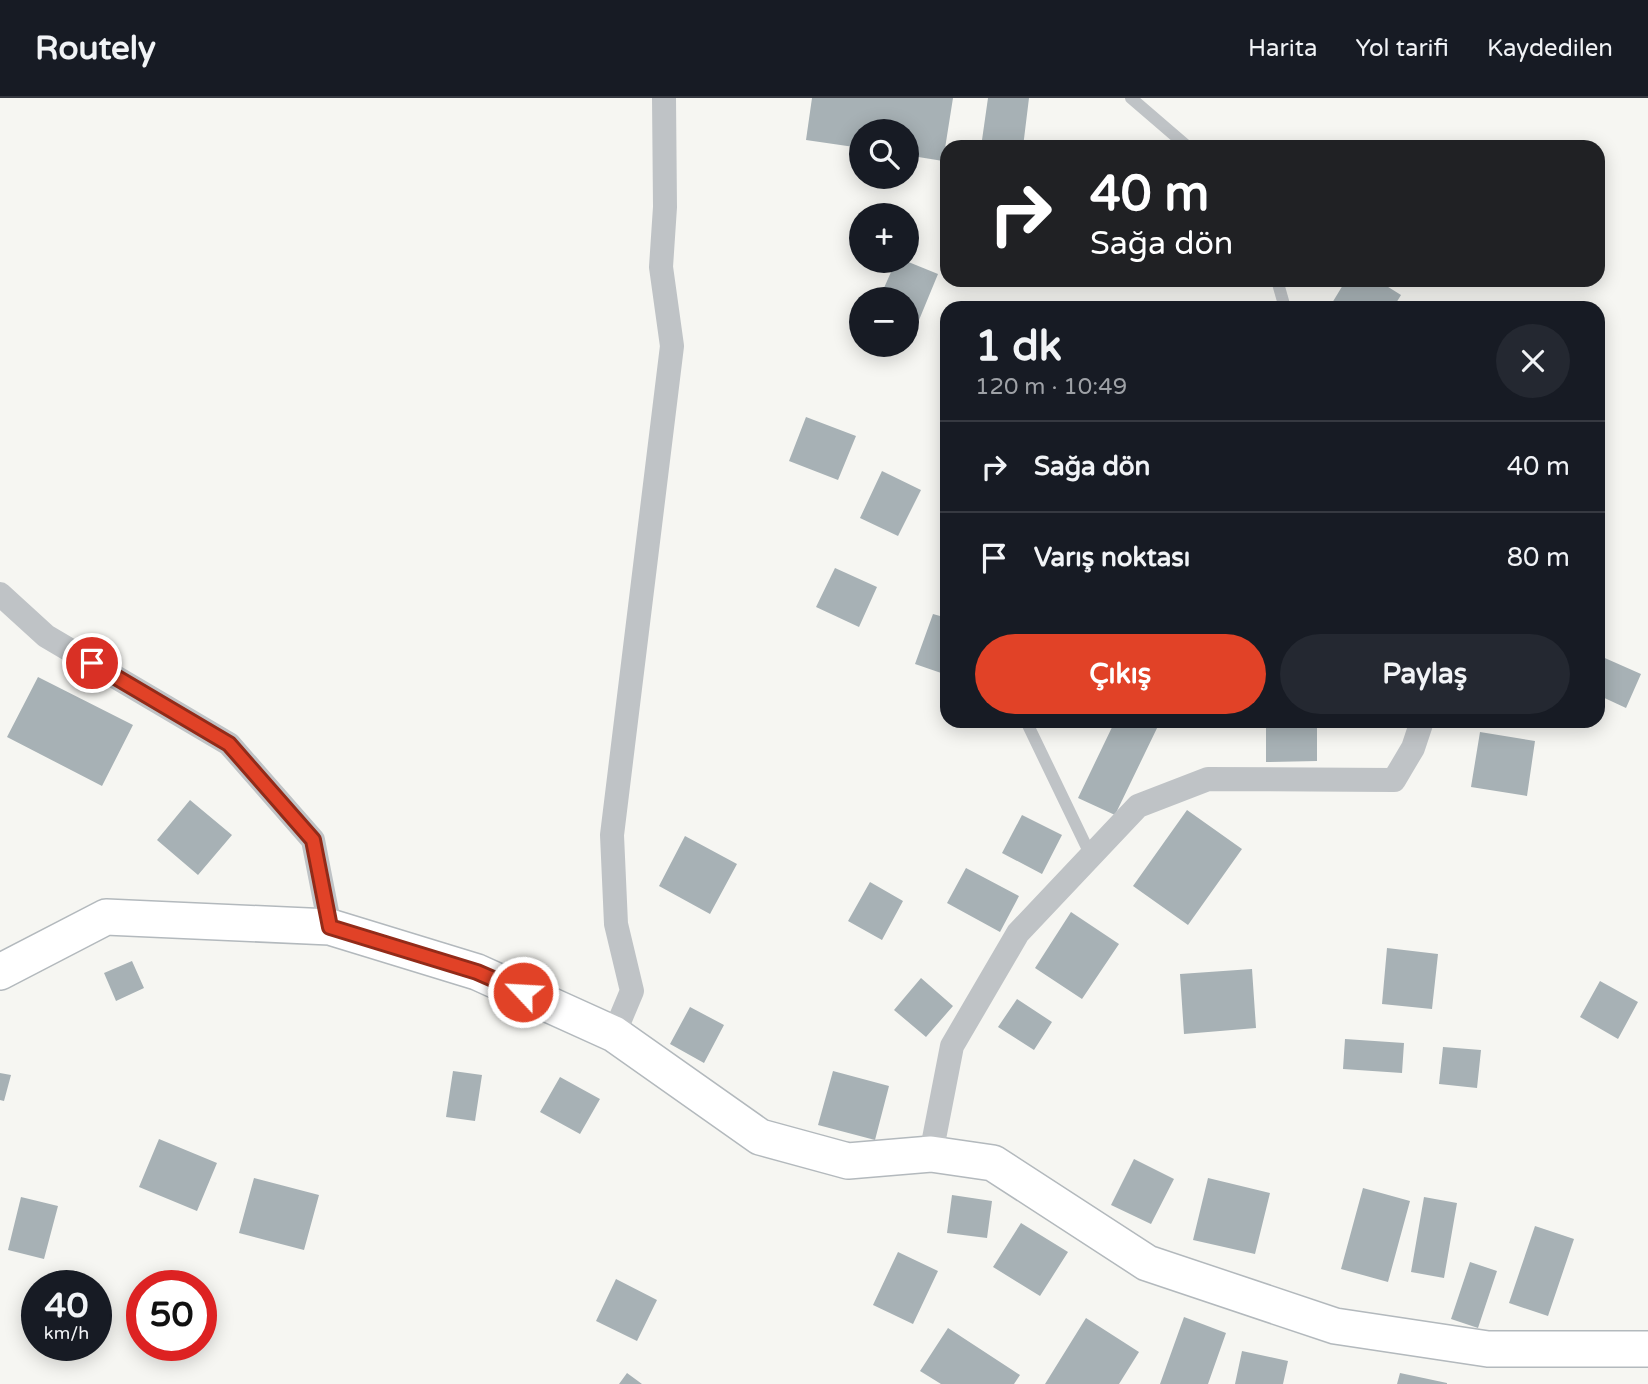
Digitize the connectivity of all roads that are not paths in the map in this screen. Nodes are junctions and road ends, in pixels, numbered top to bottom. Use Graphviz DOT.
graph roads {
  1 [pos="664,98"];
  2 [pos="1131,98"];
  3 [pos="1180,140"];
  4 [pos="0,594"];
  5 [pos="1030,728"];
  6 [pos="1420,728"];
  7 [pos="1091,856"];
  8 [pos="330,927"];
  9 [pos="0,972"];
  10 [pos="614,1034"];
  11 [pos="931,1154"];
  12 [pos="1648,1349"];
  1 -- 10 [label="street"];
  2 -- 3 [label="lane"];
  4 -- 8 [label="street"];
  5 -- 7 [label="lane"];
  6 -- 7 [label="street"];
  7 -- 11 [label="street"];
  8 -- 9 [label="main road"];
  8 -- 10 [label="main road"];
  10 -- 11 [label="main road"];
  11 -- 12 [label="main road"];
}
